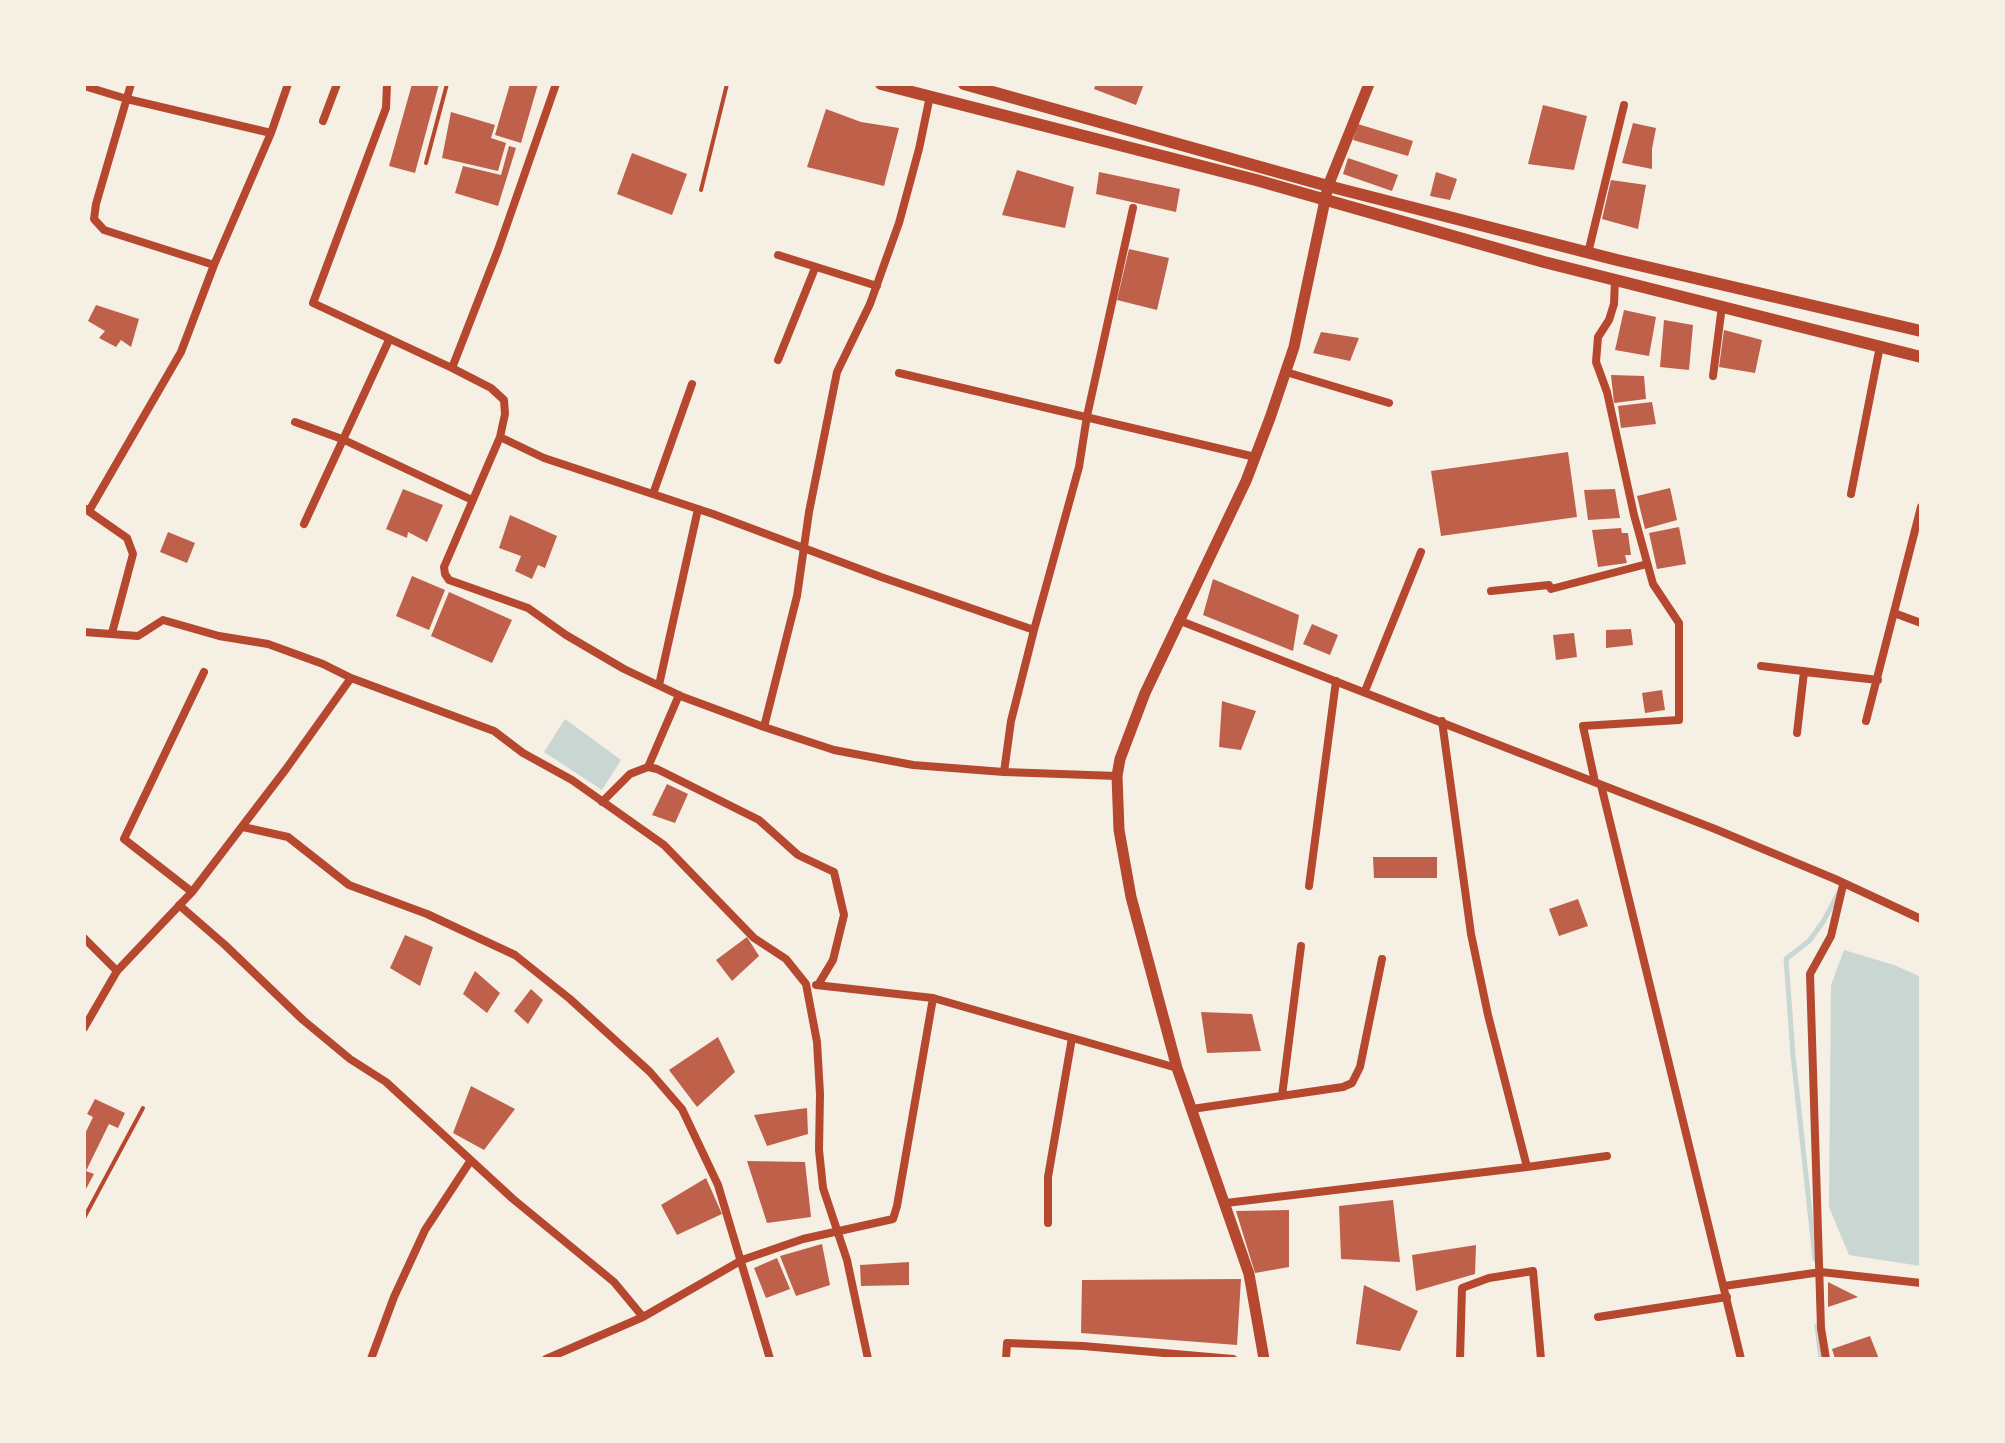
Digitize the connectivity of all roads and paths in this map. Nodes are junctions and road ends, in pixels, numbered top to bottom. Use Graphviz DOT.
graph roads {
  1 [pos="131,84"];
  2 [pos="288,84"];
  3 [pos="337,84"];
  4 [pos="387,84"];
  5 [pos="447,84"];
  6 [pos="556,84"];
  7 [pos="727,84"];
  8 [pos="881,84"];
  9 [pos="964,84"];
  10 [pos="1369,84"];
  11 [pos="84,86"];
  12 [pos="930,96"];
  13 [pos="127,99"];
  14 [pos="1624,105"];
  15 [pos="323,121"];
  16 [pos="271,133"];
  17 [pos="426,163"];
  18 [pos="701,190"];
  19 [pos="1326,193"];
  20 [pos="1133,208"];
  21 [pos="1588,253"];
  22 [pos="778,255"];
  23 [pos="214,265"];
  24 [pos="815,268"];
  25 [pos="1615,279"];
  26 [pos="1714,283"];
  27 [pos="877,286"];
  28 [pos="1708,303"];
  29 [pos="1722,306"];
  30 [pos="1921,331"];
  31 [pos="389,340"];
  32 [pos="1880,346"];
  33 [pos="1921,357"];
  34 [pos="778,360"];
  35 [pos="452,368"];
  36 [pos="1286,372"];
  37 [pos="899,373"];
  38 [pos="1713,376"];
  39 [pos="692,384"];
  40 [pos="1389,403"];
  41 [pos="1087,416"];
  42 [pos="295,422"];
  43 [pos="500,437"];
  44 [pos="342,439"];
  45 [pos="1255,457"];
  46 [pos="653,494"];
  47 [pos="1851,494"];
  48 [pos="472,500"];
  49 [pos="1921,507"];
  50 [pos="86,509"];
  51 [pos="698,509"];
  52 [pos="304,524"];
  53 [pos="803,547"];
  54 [pos="1421,552"];
  55 [pos="1647,564"];
  56 [pos="1491,591"];
  57 [pos="1894,613"];
  58 [pos="1178,620"];
  59 [pos="1921,623"];
  60 [pos="1034,630"];
  61 [pos="84,632"];
  62 [pos="112,633"];
  63 [pos="1761,666"];
  64 [pos="204,672"];
  65 [pos="351,678"];
  66 [pos="1864,679"];
  67 [pos="1878,680"];
  68 [pos="1336,681"];
  69 [pos="659,685"];
  70 [pos="1365,691"];
  71 [pos="679,695"];
  72 [pos="1442,721"];
  73 [pos="1866,721"];
  74 [pos="764,727"];
  75 [pos="1797,733"];
  76 [pos="648,767"];
  77 [pos="1004,772"];
  78 [pos="1117,776"];
  79 [pos="1598,784"];
  80 [pos="602,802"];
  81 [pos="243,827"];
  82 [pos="1843,885"];
  83 [pos="1309,886"];
  84 [pos="192,892"];
  85 [pos="179,905"];
  86 [pos="1921,919"];
  87 [pos="84,938"];
  88 [pos="1301,946"];
  89 [pos="1382,959"];
  90 [pos="117,971"];
  91 [pos="806,984"];
  92 [pos="818,985"];
  93 [pos="933,998"];
  94 [pos="84,1028"];
  95 [pos="1072,1038"];
  96 [pos="1177,1068"];
  97 [pos="1282,1096"];
  98 [pos="143,1108"];
  99 [pos="1192,1109"];
  100 [pos="1607,1156"];
  101 [pos="471,1160"];
  102 [pos="1527,1167"];
  103 [pos="1226,1203"];
  104 [pos="84,1218"];
  105 [pos="1048,1223"];
  106 [pos="839,1232"];
  107 [pos="742,1260"];
  108 [pos="1821,1272"];
  109 [pos="1921,1283"];
  110 [pos="1724,1286"];
  111 [pos="1727,1297"];
  112 [pos="643,1317"];
  113 [pos="1598,1317"];
  114 [pos="371,1359"];
  115 [pos="546,1359"];
  116 [pos="770,1359"];
  117 [pos="868,1359"];
  118 [pos="1006,1359"];
  119 [pos="1233,1359"];
  120 [pos="1264,1359"];
  121 [pos="1460,1359"];
  122 [pos="1541,1359"];
  123 [pos="1741,1359"];
  124 [pos="1826,1359"];
  1 -- 13 [label="street"];
  2 -- 16 [label="street"];
  3 -- 15 [label="street"];
  4 -- 31 [label="street"];
  5 -- 17 [label="lane"];
  6 -- 35 [label="street"];
  7 -- 18 [label="lane"];
  8 -- 12 [label="main road"];
  9 -- 19 [label="main road"];
  10 -- 19 [label="street"];
  11 -- 13 [label="street"];
  12 -- 19 [label="main road"];
  12 -- 27 [label="street"];
  13 -- 16 [label="street"];
  13 -- 23 [label="street"];
  14 -- 21 [label="street"];
  16 -- 23 [label="street"];
  19 -- 21 [label="main road"];
  19 -- 25 [label="main road"];
  19 -- 36 [label="street"];
  20 -- 41 [label="street"];
  21 -- 26 [label="main road"];
  22 -- 24 [label="street"];
  23 -- 50 [label="street"];
  24 -- 27 [label="street"];
  24 -- 34 [label="street"];
  25 -- 28 [label="main road"];
  25 -- 55 [label="street"];
  26 -- 28 [label="main road"];
  26 -- 30 [label="main road"];
  27 -- 53 [label="street"];
  28 -- 29 [label="main road"];
  29 -- 32 [label="main road"];
  29 -- 38 [label="street"];
  31 -- 35 [label="street"];
  31 -- 44 [label="street"];
  32 -- 33 [label="main road"];
  32 -- 47 [label="street"];
  35 -- 43 [label="street"];
  36 -- 40 [label="street"];
  36 -- 45 [label="street"];
  37 -- 41 [label="street"];
  39 -- 46 [label="street"];
  41 -- 45 [label="street"];
  41 -- 60 [label="street"];
  42 -- 44 [label="street"];
  43 -- 46 [label="street"];
  43 -- 48 [label="street"];
  44 -- 48 [label="street"];
  44 -- 52 [label="street"];
  45 -- 58 [label="street"];
  46 -- 51 [label="street"];
  48 -- 69 [label="street"];
  49 -- 57 [label="street"];
  50 -- 62 [label="street"];
  51 -- 53 [label="street"];
  51 -- 69 [label="street"];
  53 -- 60 [label="street"];
  53 -- 74 [label="street"];
  54 -- 70 [label="street"];
  55 -- 56 [label="street"];
  55 -- 79 [label="street"];
  57 -- 59 [label="street"];
  57 -- 67 [label="street"];
  58 -- 68 [label="street"];
  58 -- 78 [label="street"];
  60 -- 77 [label="street"];
  61 -- 62 [label="street"];
  62 -- 65 [label="street"];
  63 -- 66 [label="street"];
  64 -- 84 [label="street"];
  65 -- 80 [label="street"];
  65 -- 81 [label="street"];
  66 -- 67 [label="street"];
  66 -- 75 [label="street"];
  67 -- 73 [label="street"];
  68 -- 70 [label="street"];
  68 -- 83 [label="street"];
  69 -- 71 [label="street"];
  70 -- 72 [label="street"];
  71 -- 74 [label="street"];
  71 -- 76 [label="street"];
  72 -- 79 [label="street"];
  72 -- 102 [label="street"];
  74 -- 77 [label="street"];
  76 -- 80 [label="street"];
  76 -- 92 [label="street"];
  77 -- 78 [label="street"];
  78 -- 96 [label="street"];
  79 -- 82 [label="street"];
  79 -- 110 [label="street"];
  80 -- 91 [label="street"];
  81 -- 84 [label="street"];
  81 -- 107 [label="street"];
  82 -- 86 [label="street"];
  82 -- 108 [label="street"];
  84 -- 85 [label="street"];
  85 -- 90 [label="street"];
  85 -- 101 [label="street"];
  87 -- 90 [label="street"];
  88 -- 97 [label="street"];
  89 -- 97 [label="street"];
  90 -- 94 [label="street"];
  91 -- 92 [label="street"];
  91 -- 106 [label="street"];
  92 -- 93 [label="street"];
  93 -- 95 [label="street"];
  93 -- 106 [label="street"];
  95 -- 96 [label="street"];
  95 -- 105 [label="street"];
  96 -- 99 [label="street"];
  97 -- 99 [label="street"];
  98 -- 104 [label="lane"];
  99 -- 103 [label="street"];
  100 -- 102 [label="street"];
  101 -- 112 [label="street"];
  101 -- 114 [label="street"];
  102 -- 103 [label="street"];
  103 -- 120 [label="street"];
  106 -- 107 [label="street"];
  106 -- 117 [label="street"];
  107 -- 112 [label="street"];
  107 -- 116 [label="street"];
  108 -- 109 [label="street"];
  108 -- 110 [label="street"];
  108 -- 124 [label="street"];
  110 -- 111 [label="street"];
  111 -- 113 [label="street"];
  111 -- 123 [label="street"];
  112 -- 115 [label="street"];
  118 -- 119 [label="street"];
  121 -- 122 [label="street"];
}
